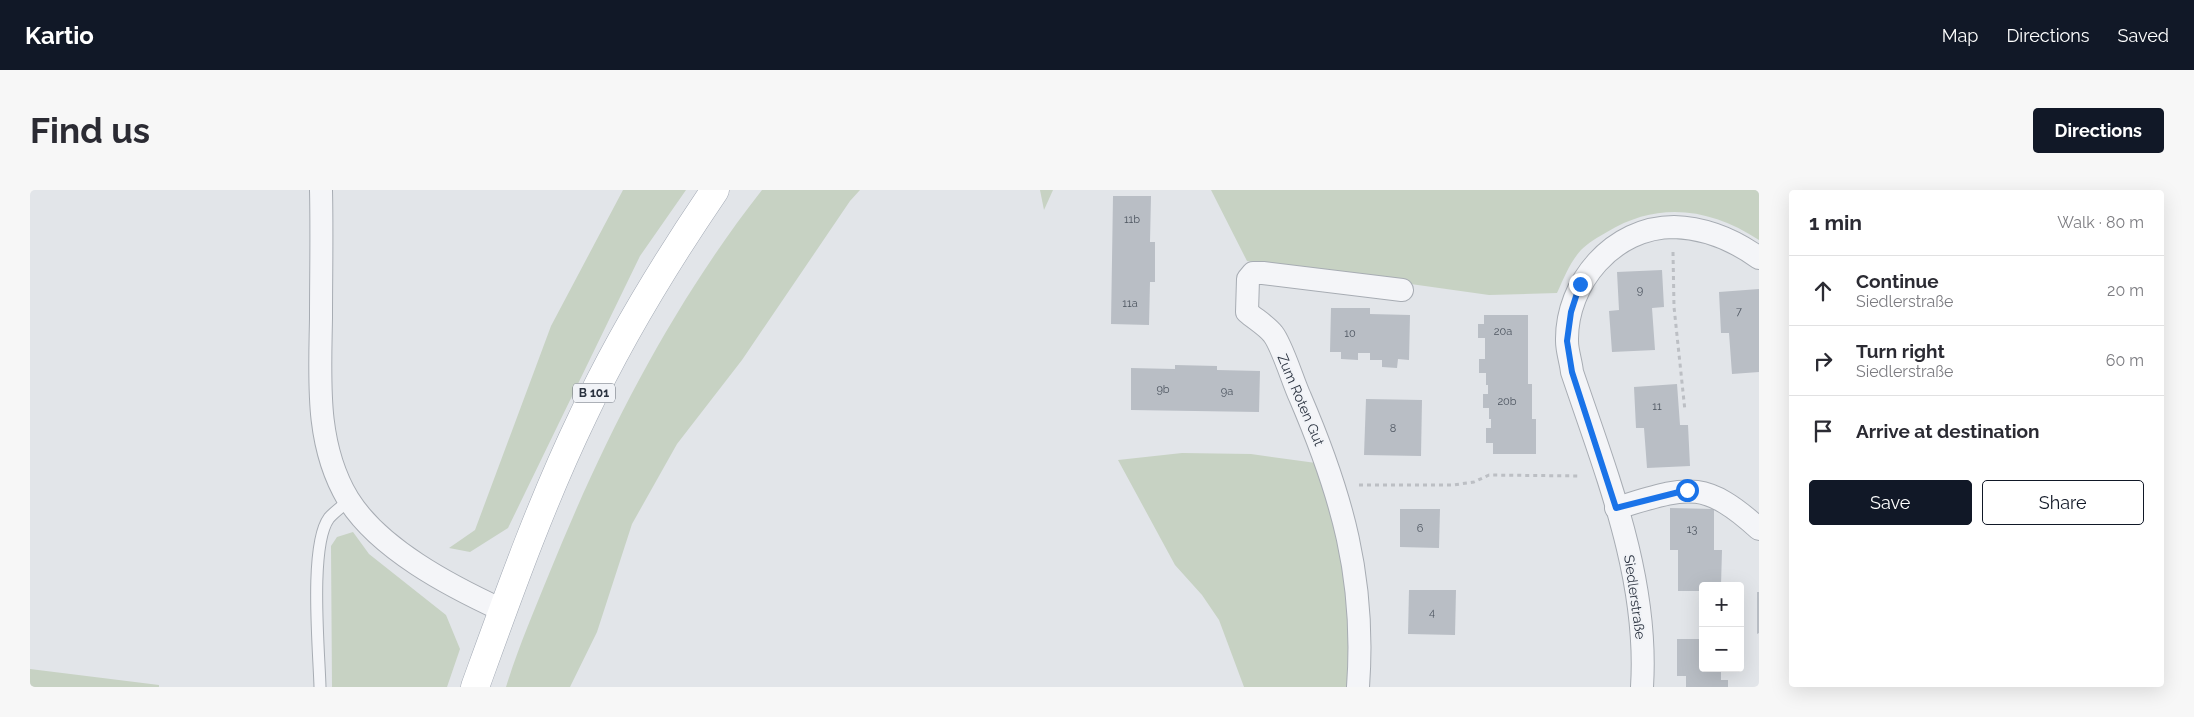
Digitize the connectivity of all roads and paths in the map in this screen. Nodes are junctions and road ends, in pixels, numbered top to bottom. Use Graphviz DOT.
graph roads {
  1 [pos="321,190"];
  2 [pos="715,190"];
  3 [pos="1673,227"];
  4 [pos="1759,258"];
  5 [pos="1402,290"];
  6 [pos="1685,411"];
  7 [pos="1585,476"];
  8 [pos="1337,491"];
  9 [pos="349,500"];
  10 [pos="1616,508"];
  11 [pos="1759,529"];
  12 [pos="502,610"];
  13 [pos="320,687"];
  14 [pos="475,687"];
  15 [pos="1358,687"];
  16 [pos="1642,687"];
  1 -- 9 [label="street"];
  2 -- 12 [label="main road, B 101"];
  3 -- 4 [label="street, Siedlerstraße"];
  3 -- 6 [label="path"];
  3 -- 10 [label="street, Siedlerstraße"];
  5 -- 8 [label="street, Zum Roten Gut"];
  7 -- 8 [label="path"];
  8 -- 15 [label="street, Zum Roten Gut"];
  9 -- 12 [label="street"];
  9 -- 13 [label="lane"];
  10 -- 11 [label="street"];
  10 -- 16 [label="street, Siedlerstraße"];
  12 -- 14 [label="main road, B 101"];
}
